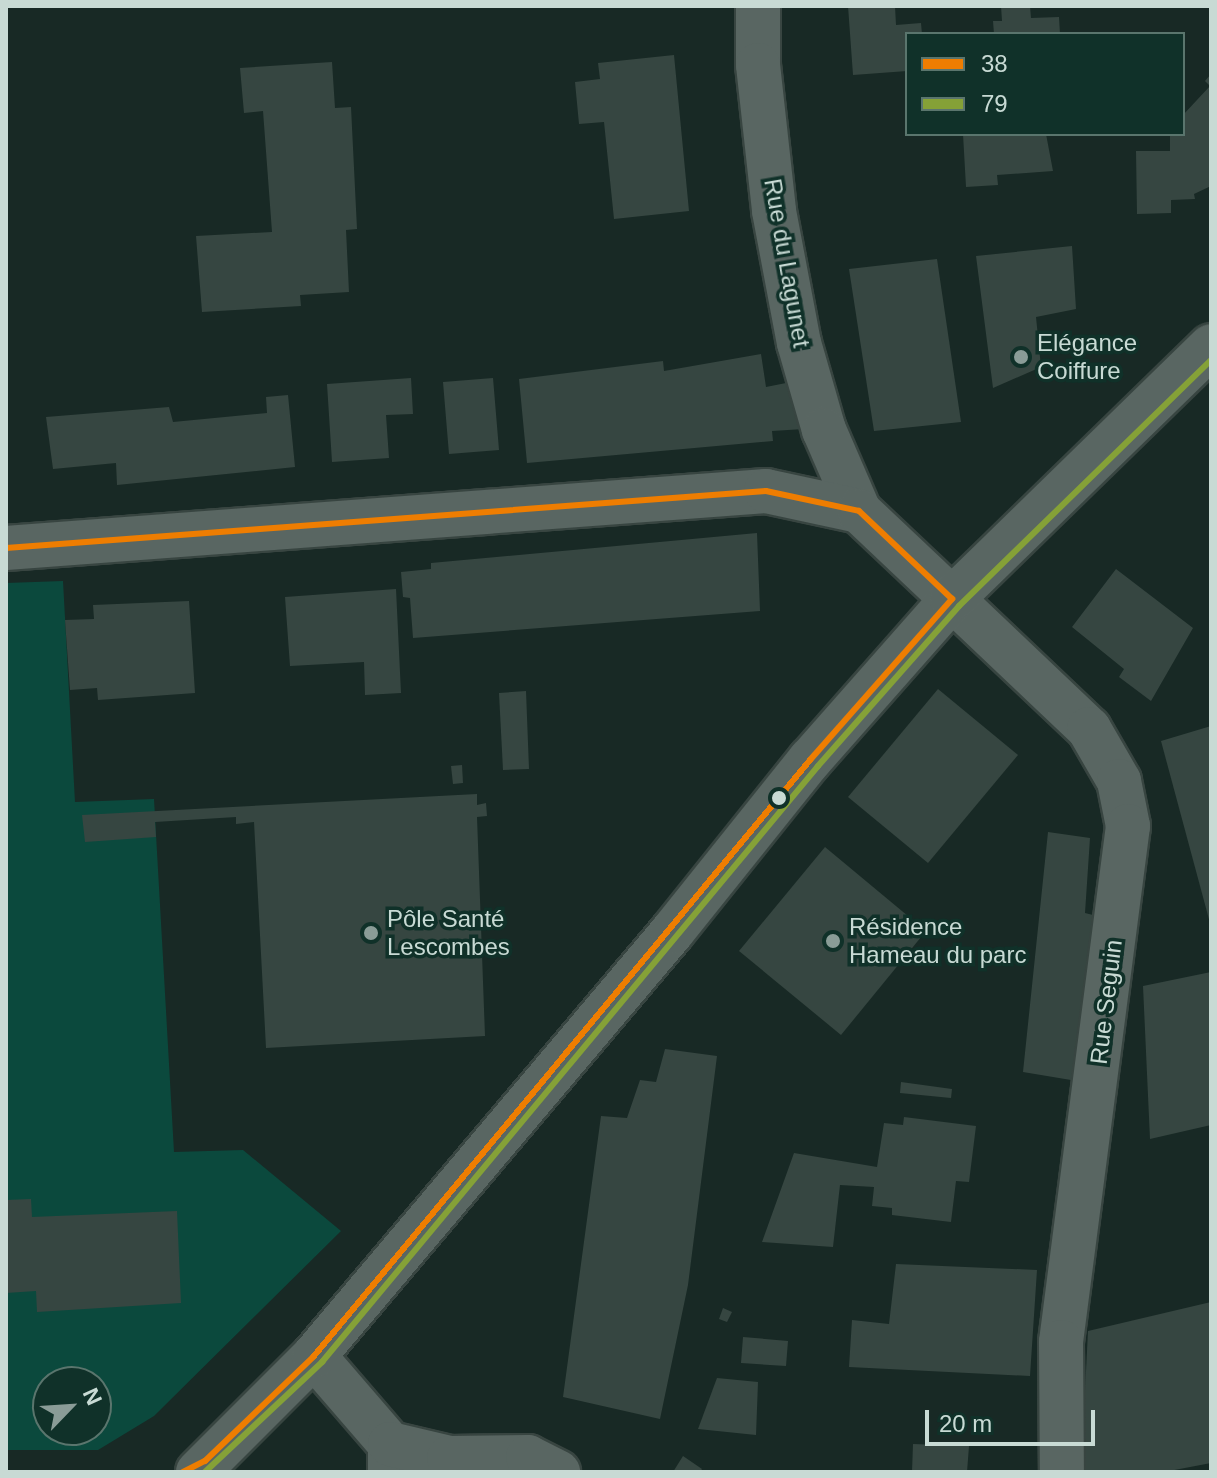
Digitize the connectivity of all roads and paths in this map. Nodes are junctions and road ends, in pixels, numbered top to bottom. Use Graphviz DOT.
graph roads {
  1 [pos="758,6"];
  2 [pos="1211,346"];
  3 [pos="859,511"];
  4 [pos="6,548"];
  5 [pos="952,599"];
  6 [pos="314,1356"];
  7 [pos="390,1458"];
  8 [pos="195,1468"];
  9 [pos="558,1472"];
  10 [pos="1062,1472"];
  1 -- 3 [label="street, Rue du Lagunet"];
  2 -- 5 [label="street"];
  3 -- 4 [label="street"];
  3 -- 5 [label="street, Rue Seguin"];
  5 -- 6 [label="street"];
  5 -- 10 [label="street, Rue Seguin"];
  6 -- 7 [label="street"];
  6 -- 8 [label="street"];
  7 -- 9 [label="street"];
}
